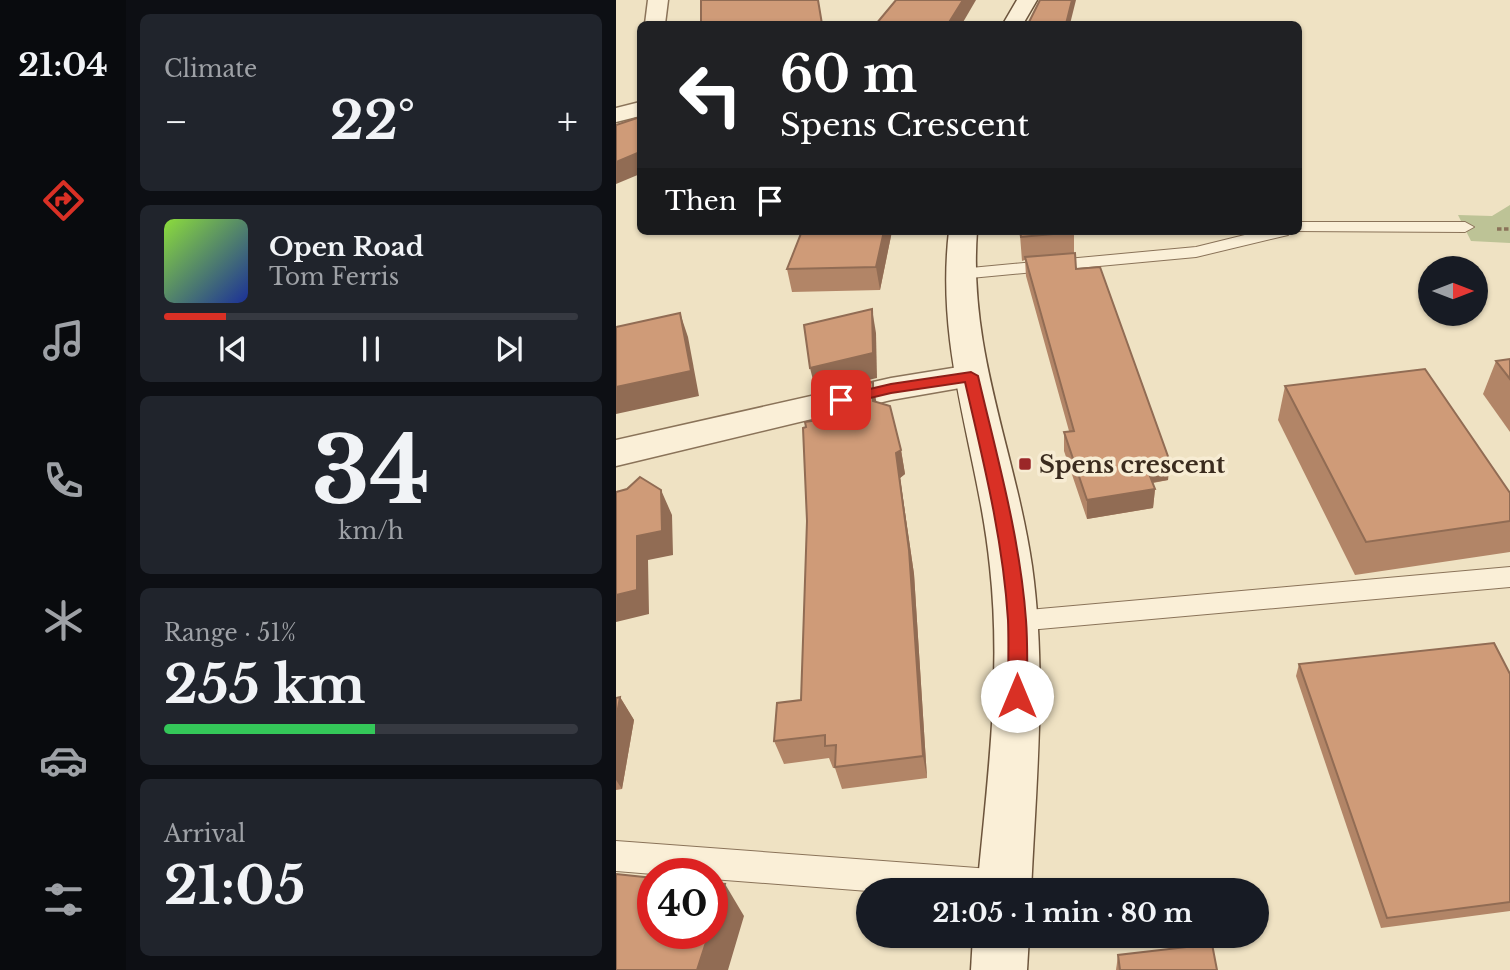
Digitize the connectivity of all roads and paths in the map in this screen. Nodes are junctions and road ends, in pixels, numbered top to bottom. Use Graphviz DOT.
graph roads {
  1 [pos="658,0"];
  2 [pos="1027,0"];
  3 [pos="656,21"];
  4 [pos="1015,21"];
  5 [pos="637,110"];
  6 [pos="616,115"];
  7 [pos="1302,227"];
  8 [pos="1465,228"];
  9 [pos="962,235"];
  10 [pos="1266,235"];
  11 [pos="960,274"];
  12 [pos="971,376"];
  13 [pos="616,453"];
  14 [pos="1510,578"];
  15 [pos="1017,621"];
  16 [pos="616,856"];
  17 [pos="1005,878"];
  18 [pos="856,886"];
  19 [pos="1000,948"];
  20 [pos="999,970"];
  1 -- 3 [label="street"];
  2 -- 4 [label="street"];
  5 -- 6 [label="street"];
  7 -- 8 [label="lane"];
  9 -- 11 [label="street"];
  10 -- 11 [label="lane"];
  11 -- 12 [label="street"];
  12 -- 13 [label="street"];
  12 -- 15 [label="street"];
  14 -- 15 [label="lane"];
  15 -- 17 [label="street"];
  16 -- 18 [label="lane"];
  19 -- 20 [label="street"];
}
